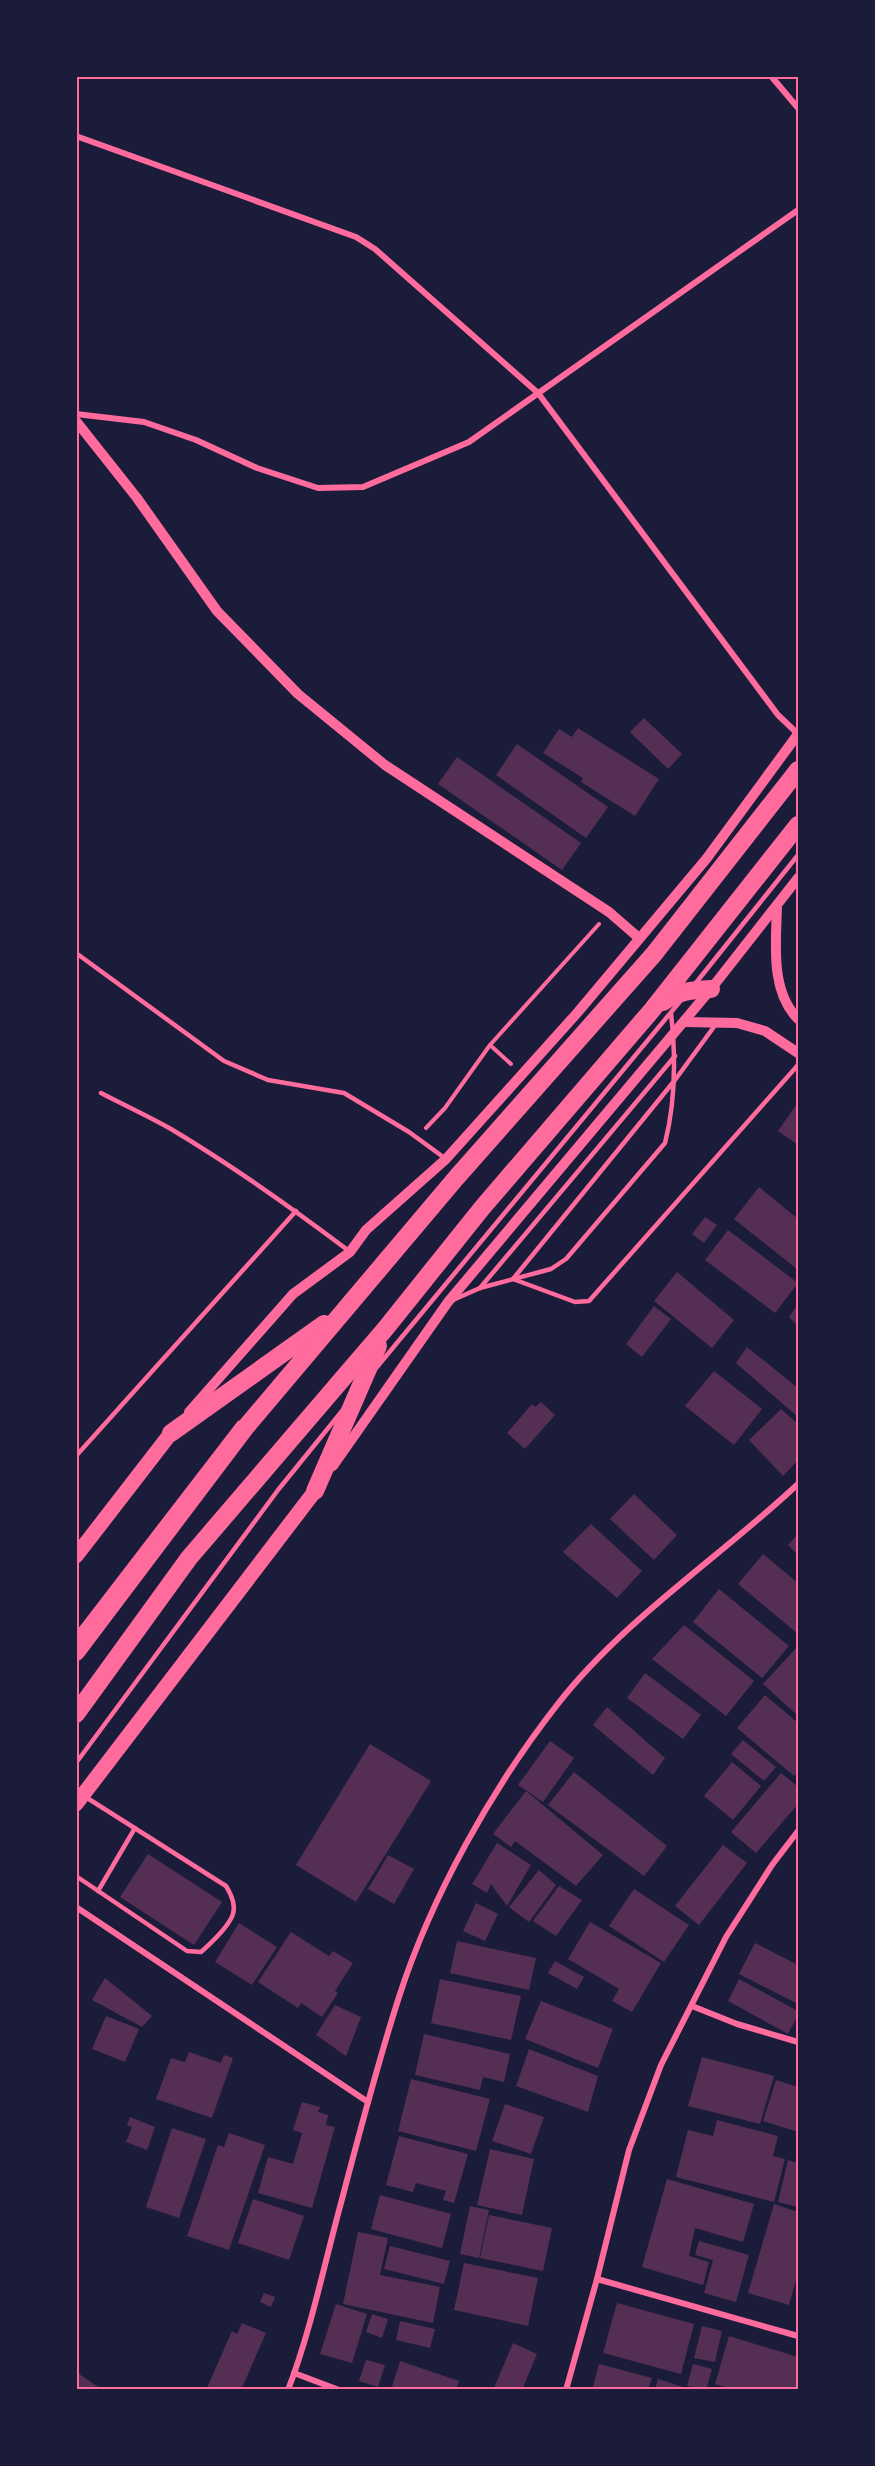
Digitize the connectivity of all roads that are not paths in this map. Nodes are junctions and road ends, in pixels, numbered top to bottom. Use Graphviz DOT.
graph roads {
  1 [pos="771,76"];
  2 [pos="798,108"];
  3 [pos="76,136"];
  4 [pos="798,210"];
  5 [pos="538,393"];
  6 [pos="76,414"];
  7 [pos="76,421"];
  8 [pos="798,734"];
  9 [pos="798,770"];
  10 [pos="798,825"];
  11 [pos="798,855"];
  12 [pos="798,879"];
  13 [pos="777,906"];
  14 [pos="639,938"];
  15 [pos="76,953"];
  16 [pos="711,989"];
  17 [pos="690,990"];
  18 [pos="652,1010"];
  19 [pos="671,1013"];
  20 [pos="798,1019"];
  21 [pos="718,1022"];
  22 [pos="684,1023"];
  23 [pos="673,1034"];
  24 [pos="798,1053"];
  25 [pos="676,1055"];
  26 [pos="798,1065"];
  27 [pos="675,1080"];
  28 [pos="101,1093"];
  29 [pos="446,1159"];
  30 [pos="296,1211"];
  31 [pos="350,1252"];
  32 [pos="513,1279"];
  33 [pos="480,1288"];
  34 [pos="448,1302"];
  35 [pos="345,1309"];
  36 [pos="386,1328"];
  37 [pos="360,1388"];
  38 [pos="259,1401"];
  39 [pos="243,1417"];
  40 [pos="171,1433"];
  41 [pos="76,1456"];
  42 [pos="798,1485"];
  43 [pos="315,1491"];
  44 [pos="76,1556"];
  45 [pos="76,1635"];
  46 [pos="76,1652"];
  47 [pos="76,1714"];
  48 [pos="76,1763"];
  49 [pos="80,1800"];
  50 [pos="135,1828"];
  51 [pos="798,1831"];
  52 [pos="76,1876"];
  53 [pos="98,1891"];
  54 [pos="76,1907"];
  55 [pos="692,2006"];
  56 [pos="798,2042"];
  57 [pos="368,2103"];
  58 [pos="597,2279"];
  59 [pos="798,2336"];
  60 [pos="294,2373"];
  61 [pos="288,2390"];
  62 [pos="339,2390"];
  63 [pos="566,2390"];
  1 -- 2 [label="street"];
  3 -- 5 [label="street"];
  4 -- 5 [label="street"];
  5 -- 6 [label="street"];
  5 -- 8 [label="street"];
  7 -- 14 [label="street"];
  8 -- 14 [label="street"];
  9 -- 35 [label="highway"];
  10 -- 18 [label="highway"];
  11 -- 17 [label="lane"];
  12 -- 13 [label="street"];
  13 -- 16 [label="street"];
  13 -- 20 [label="street"];
  14 -- 29 [label="street"];
  15 -- 29 [label="lane"];
  16 -- 17 [label="highway"];
  16 -- 22 [label="street"];
  17 -- 18 [label="highway"];
  17 -- 19 [label="lane"];
  18 -- 36 [label="highway"];
  19 -- 23 [label="lane"];
  19 -- 37 [label="lane"];
  21 -- 22 [label="street"];
  21 -- 24 [label="street"];
  21 -- 27 [label="lane"];
  22 -- 23 [label="street"];
  23 -- 25 [label="lane"];
  23 -- 34 [label="street"];
  25 -- 27 [label="lane"];
  25 -- 33 [label="lane"];
  26 -- 32 [label="lane"];
  27 -- 32 [label="lane"];
  27 -- 32 [label="lane"];
  28 -- 30 [label="lane"];
  29 -- 31 [label="street"];
  30 -- 31 [label="lane"];
  30 -- 41 [label="lane"];
  31 -- 40 [label="street"];
  32 -- 33 [label="lane"];
  33 -- 34 [label="lane"];
  34 -- 43 [label="street"];
  35 -- 38 [label="lane"];
  35 -- 40 [label="highway"];
  35 -- 46 [label="highway"];
  36 -- 37 [label="highway"];
  36 -- 47 [label="highway"];
  37 -- 43 [label="highway"];
  37 -- 48 [label="lane"];
  39 -- 45 [label="lane"];
  40 -- 44 [label="main road"];
  42 -- 57 [label="street"];
  43 -- 49 [label="main road"];
  49 -- 50 [label="lane"];
  50 -- 53 [label="lane"];
  50 -- 53 [label="lane"];
  51 -- 55 [label="street"];
  52 -- 53 [label="lane"];
  54 -- 57 [label="street"];
  55 -- 56 [label="street"];
  55 -- 58 [label="street"];
  57 -- 60 [label="street"];
  58 -- 59 [label="street"];
  58 -- 63 [label="street"];
  60 -- 61 [label="street"];
  60 -- 62 [label="street"];
}
